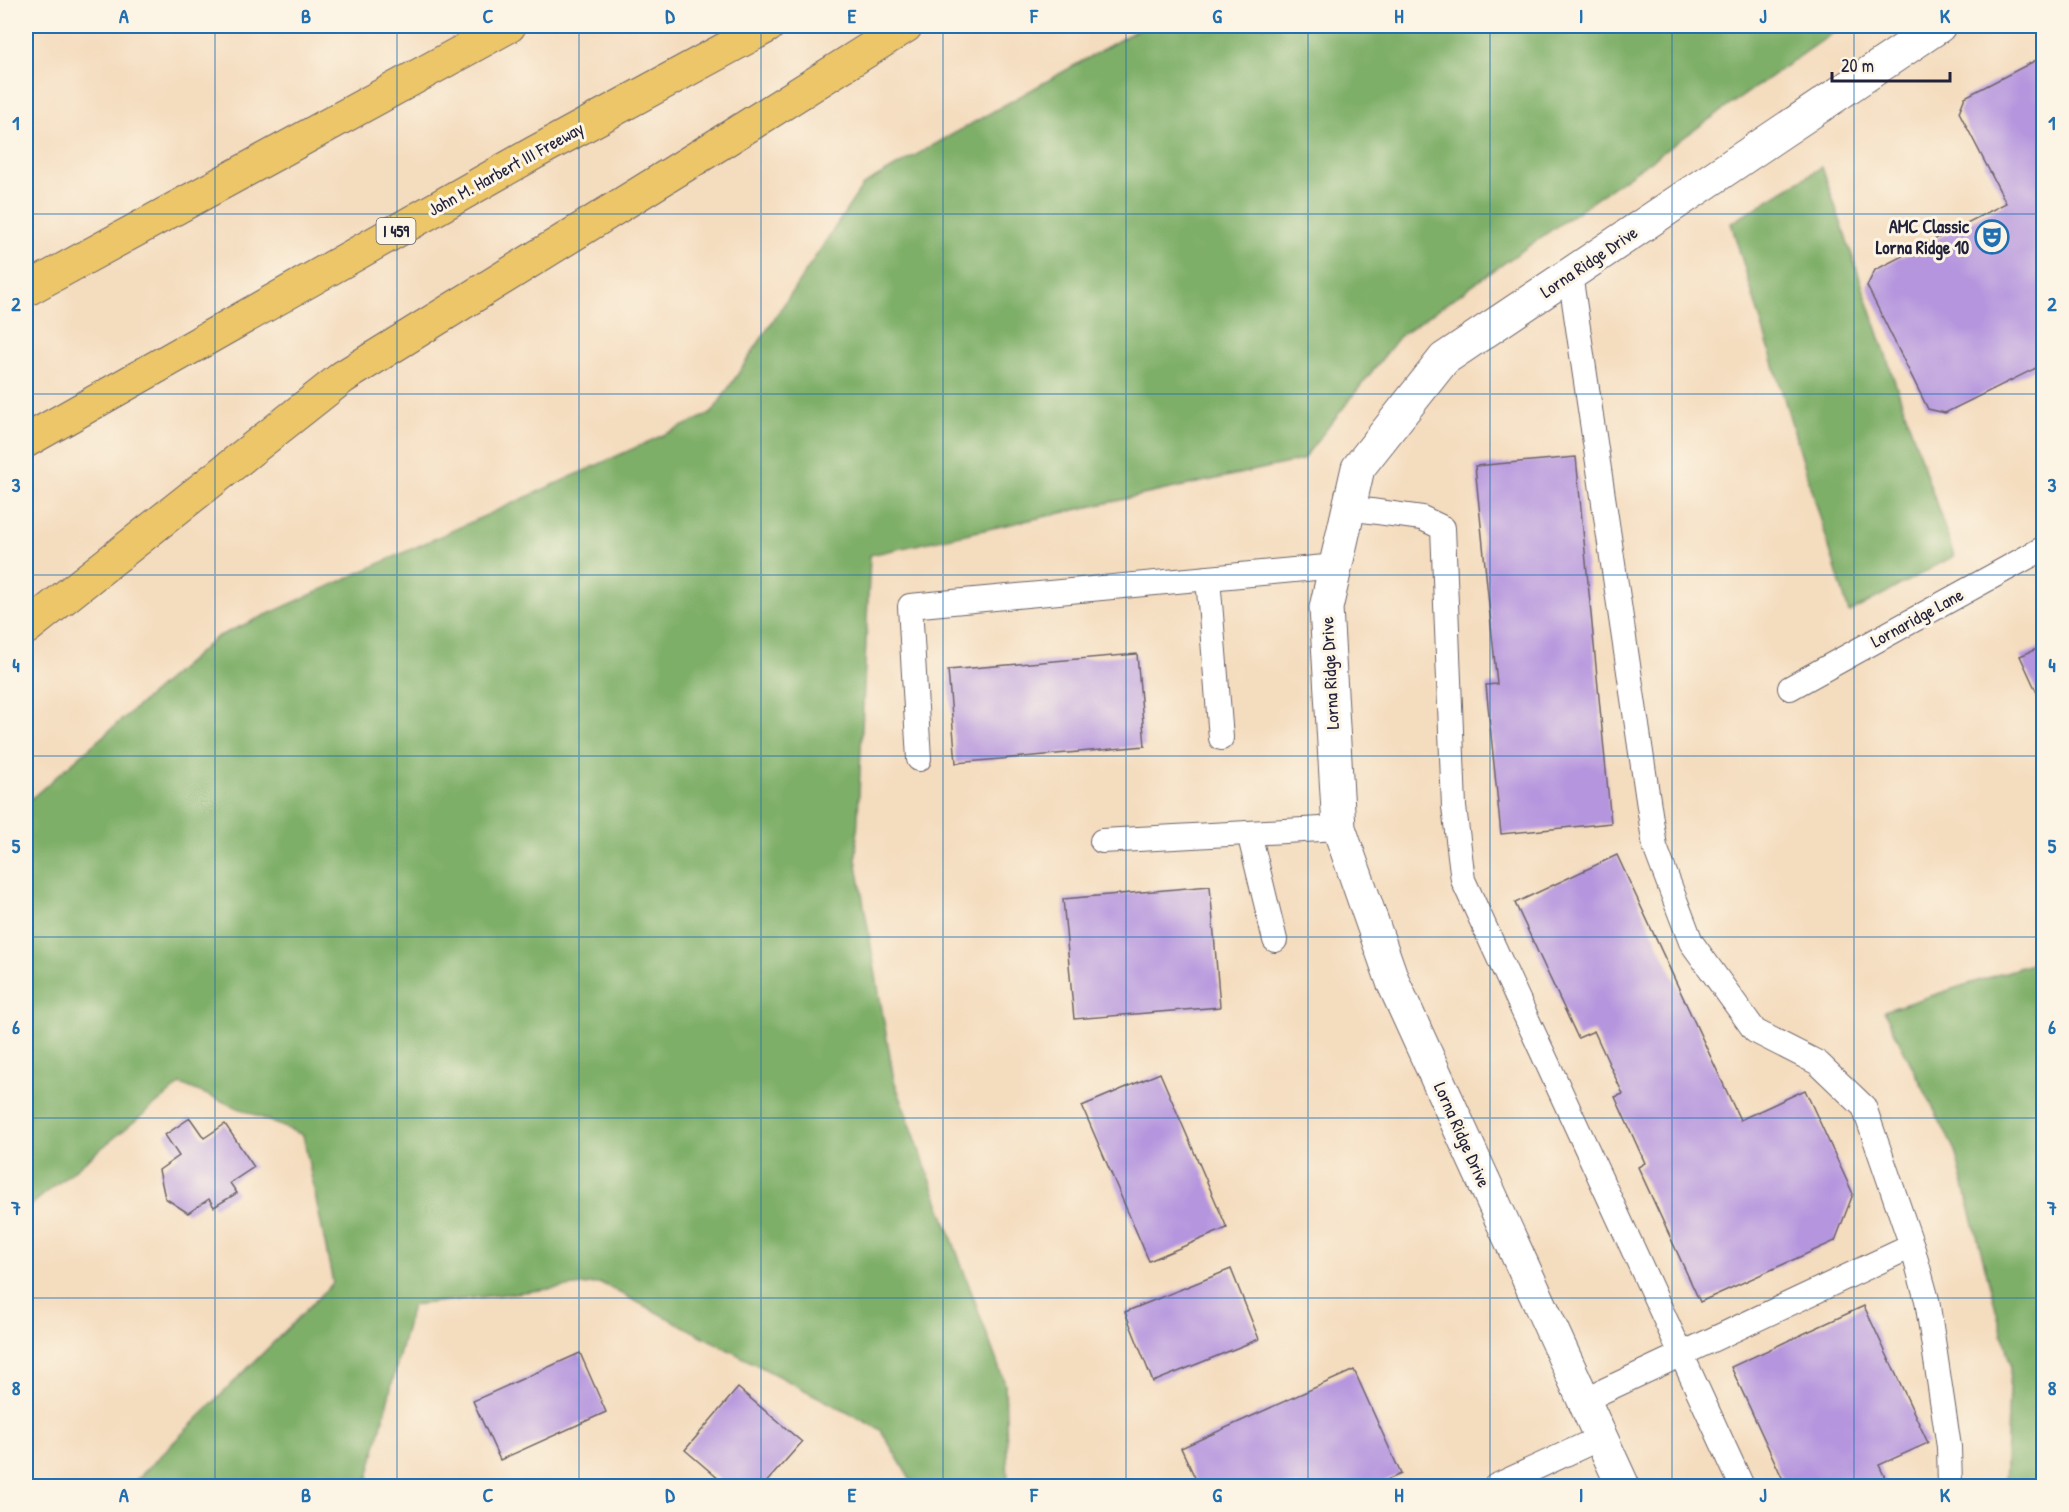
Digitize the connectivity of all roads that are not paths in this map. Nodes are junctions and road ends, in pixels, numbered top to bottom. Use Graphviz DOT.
graph roads {
  1 [pos="509,26"];
  2 [pos="768,26"];
  3 [pos="906,26"];
  4 [pos="1939,26"];
  5 [pos="1570,274"];
  6 [pos="26,290"];
  7 [pos="26,441"];
  8 [pos="1349,508"];
  9 [pos="2043,548"];
  10 [pos="1336,566"];
  11 [pos="1208,578"];
  12 [pos="26,628"];
  13 [pos="1790,688"];
  14 [pos="1221,738"];
  15 [pos="919,759"];
  16 [pos="1339,828"];
  17 [pos="1249,833"];
  18 [pos="1102,842"];
  19 [pos="1275,940"];
  20 [pos="1912,1246"];
  21 [pos="1681,1354"];
  22 [pos="1584,1400"];
  23 [pos="1600,1438"];
  24 [pos="1496,1486"];
  25 [pos="1623,1486"];
  26 [pos="1742,1486"];
  27 [pos="1950,1486"];
  1 -- 6 [label="highway"];
  2 -- 7 [label="highway, John M. Harbert III Freeway / I 459"];
  3 -- 12 [label="highway"];
  4 -- 5 [label="street, Lorna Ridge Drive"];
  5 -- 8 [label="street, Lorna Ridge Drive"];
  5 -- 20 [label="lane"];
  8 -- 10 [label="street, Lorna Ridge Drive"];
  8 -- 21 [label="lane"];
  9 -- 13 [label="lane, Lornaridge Lane"];
  10 -- 11 [label="lane"];
  10 -- 16 [label="street, Lorna Ridge Drive"];
  11 -- 14 [label="lane"];
  11 -- 15 [label="lane"];
  16 -- 17 [label="lane"];
  16 -- 22 [label="street, Lorna Ridge Drive"];
  17 -- 18 [label="lane"];
  17 -- 19 [label="lane"];
  20 -- 21 [label="lane"];
  20 -- 27 [label="lane"];
  21 -- 22 [label="lane"];
  21 -- 26 [label="lane"];
  22 -- 23 [label="street, Lorna Ridge Drive"];
  23 -- 24 [label="lane"];
  23 -- 25 [label="street, Lorna Ridge Drive"];
}
